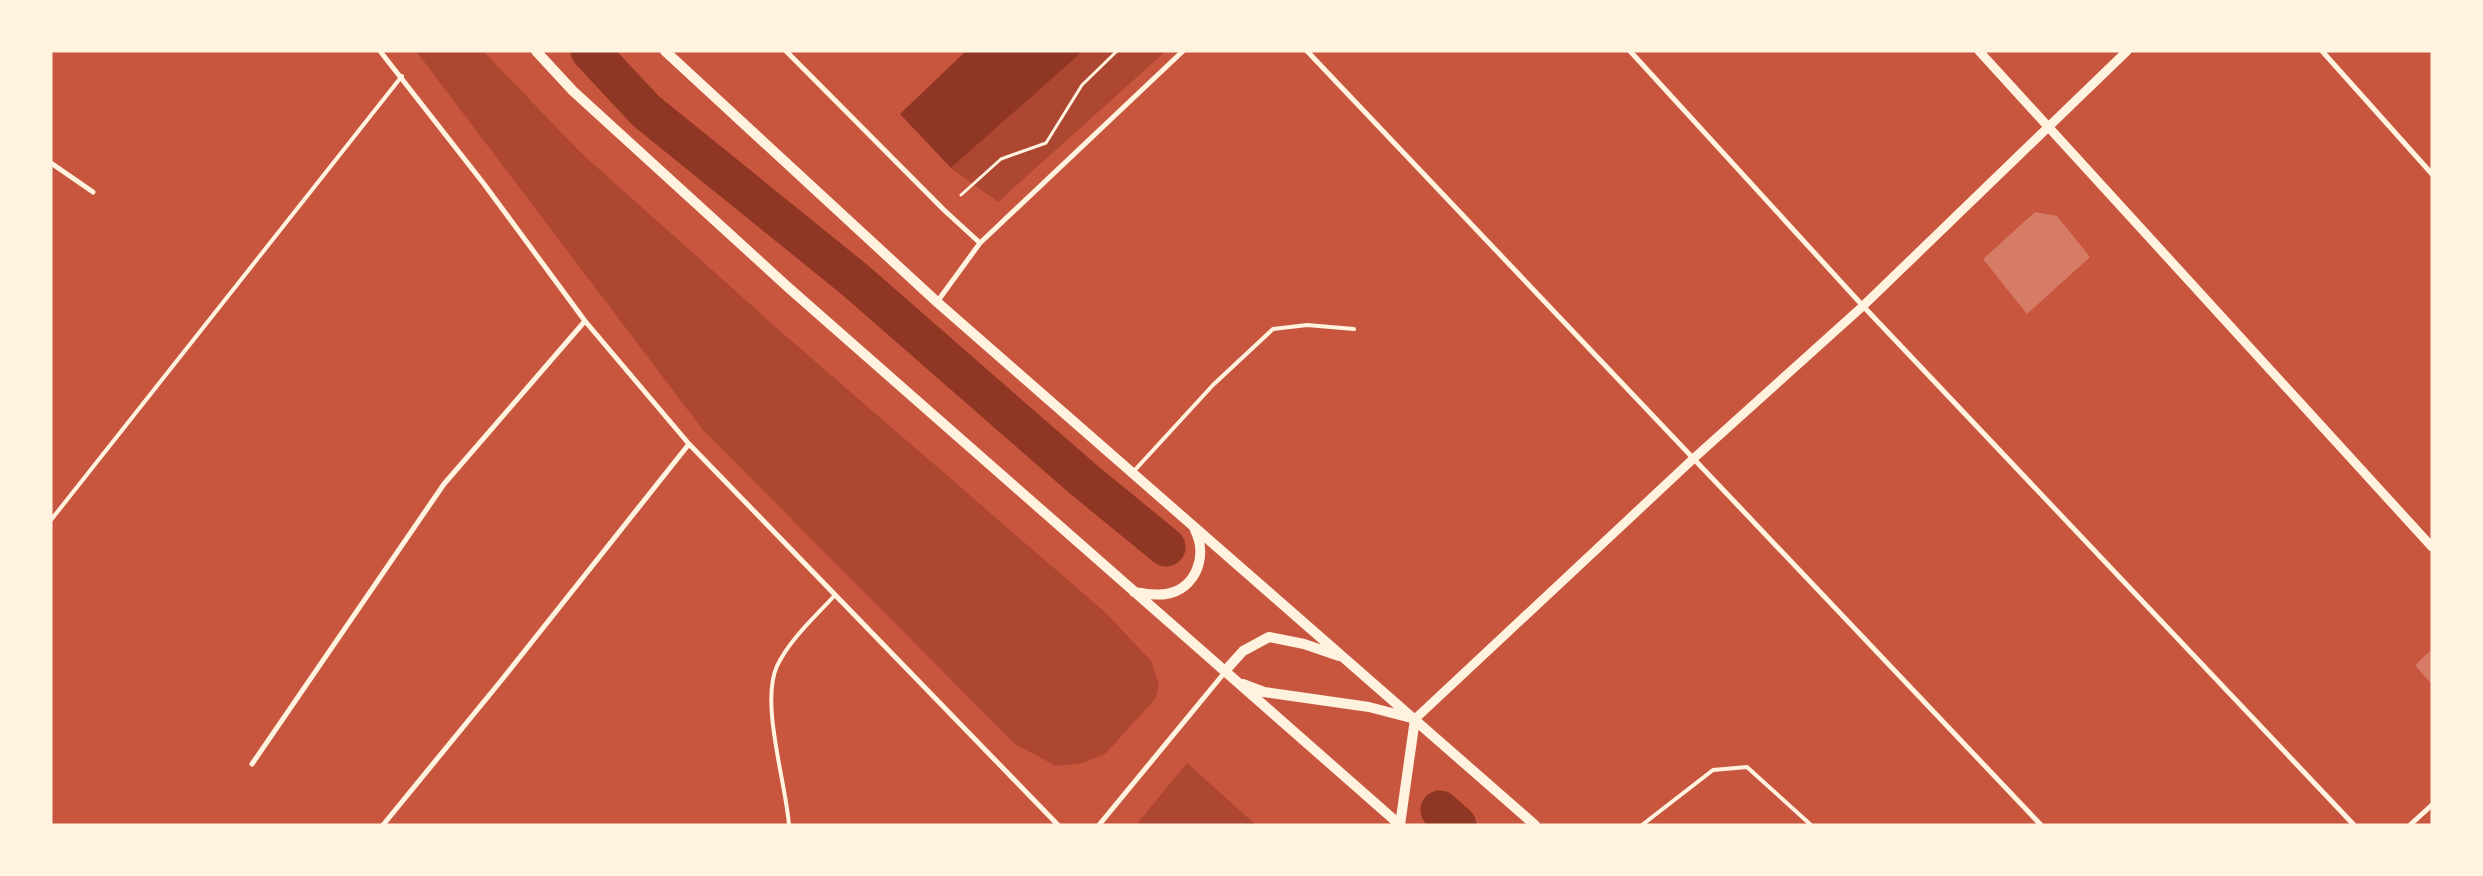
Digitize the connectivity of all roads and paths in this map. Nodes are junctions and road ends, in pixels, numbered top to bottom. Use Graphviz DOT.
graph roads {
  1 [pos="380,51"];
  2 [pos="536,51"];
  3 [pos="665,51"];
  4 [pos="786,51"];
  5 [pos="1117,51"];
  6 [pos="1183,51"];
  7 [pos="1308,51"];
  8 [pos="1630,51"];
  9 [pos="1979,51"];
  10 [pos="2128,51"];
  11 [pos="2322,51"];
  12 [pos="402,76"];
  13 [pos="2049,127"];
  14 [pos="51,163"];
  15 [pos="2432,174"];
  16 [pos="93,192"];
  17 [pos="944,210"];
  18 [pos="980,243"];
  19 [pos="937,302"];
  20 [pos="1862,306"];
  21 [pos="585,321"];
  22 [pos="1354,329"];
  23 [pos="689,444"];
  24 [pos="1693,459"];
  25 [pos="1132,473"];
  26 [pos="51,520"];
  27 [pos="1192,526"];
  28 [pos="2432,547"];
  29 [pos="1134,592"];
  30 [pos="835,595"];
  31 [pos="1344,658"];
  32 [pos="1226,672"];
  33 [pos="1237,682"];
  34 [pos="1415,720"];
  35 [pos="252,764"];
  36 [pos="2432,805"];
  37 [pos="383,825"];
  38 [pos="790,825"];
  39 [pos="1058,825"];
  40 [pos="1099,825"];
  41 [pos="1400,825"];
  42 [pos="1535,825"];
  43 [pos="1642,825"];
  44 [pos="1811,825"];
  45 [pos="2041,825"];
  46 [pos="2354,825"];
  47 [pos="2410,825"];
  1 -- 12 [label="street"];
  2 -- 29 [label="main road"];
  3 -- 19 [label="main road"];
  4 -- 17 [label="street"];
  5 -- 17 [label="path"];
  6 -- 18 [label="street"];
  7 -- 24 [label="street"];
  8 -- 20 [label="street"];
  9 -- 13 [label="street"];
  10 -- 13 [label="street"];
  11 -- 15 [label="street"];
  12 -- 21 [label="street"];
  12 -- 26 [label="lane"];
  13 -- 20 [label="street"];
  13 -- 28 [label="street"];
  14 -- 16 [label="street"];
  17 -- 18 [label="street"];
  18 -- 19 [label="street"];
  19 -- 25 [label="main road"];
  20 -- 24 [label="street"];
  20 -- 46 [label="street"];
  21 -- 23 [label="street"];
  21 -- 35 [label="street"];
  22 -- 25 [label="lane"];
  23 -- 30 [label="street"];
  23 -- 37 [label="street"];
  24 -- 34 [label="street"];
  24 -- 45 [label="street"];
  25 -- 27 [label="main road"];
  27 -- 29 [label="main road"];
  27 -- 31 [label="main road"];
  29 -- 32 [label="main road"];
  30 -- 38 [label="lane"];
  30 -- 39 [label="street"];
  31 -- 32 [label="main road"];
  31 -- 34 [label="main road"];
  32 -- 33 [label="main road"];
  32 -- 40 [label="street"];
  33 -- 34 [label="main road"];
  33 -- 41 [label="main road"];
  34 -- 41 [label="main road"];
  34 -- 42 [label="main road"];
  36 -- 47 [label="street"];
  43 -- 44 [label="lane"];
}
